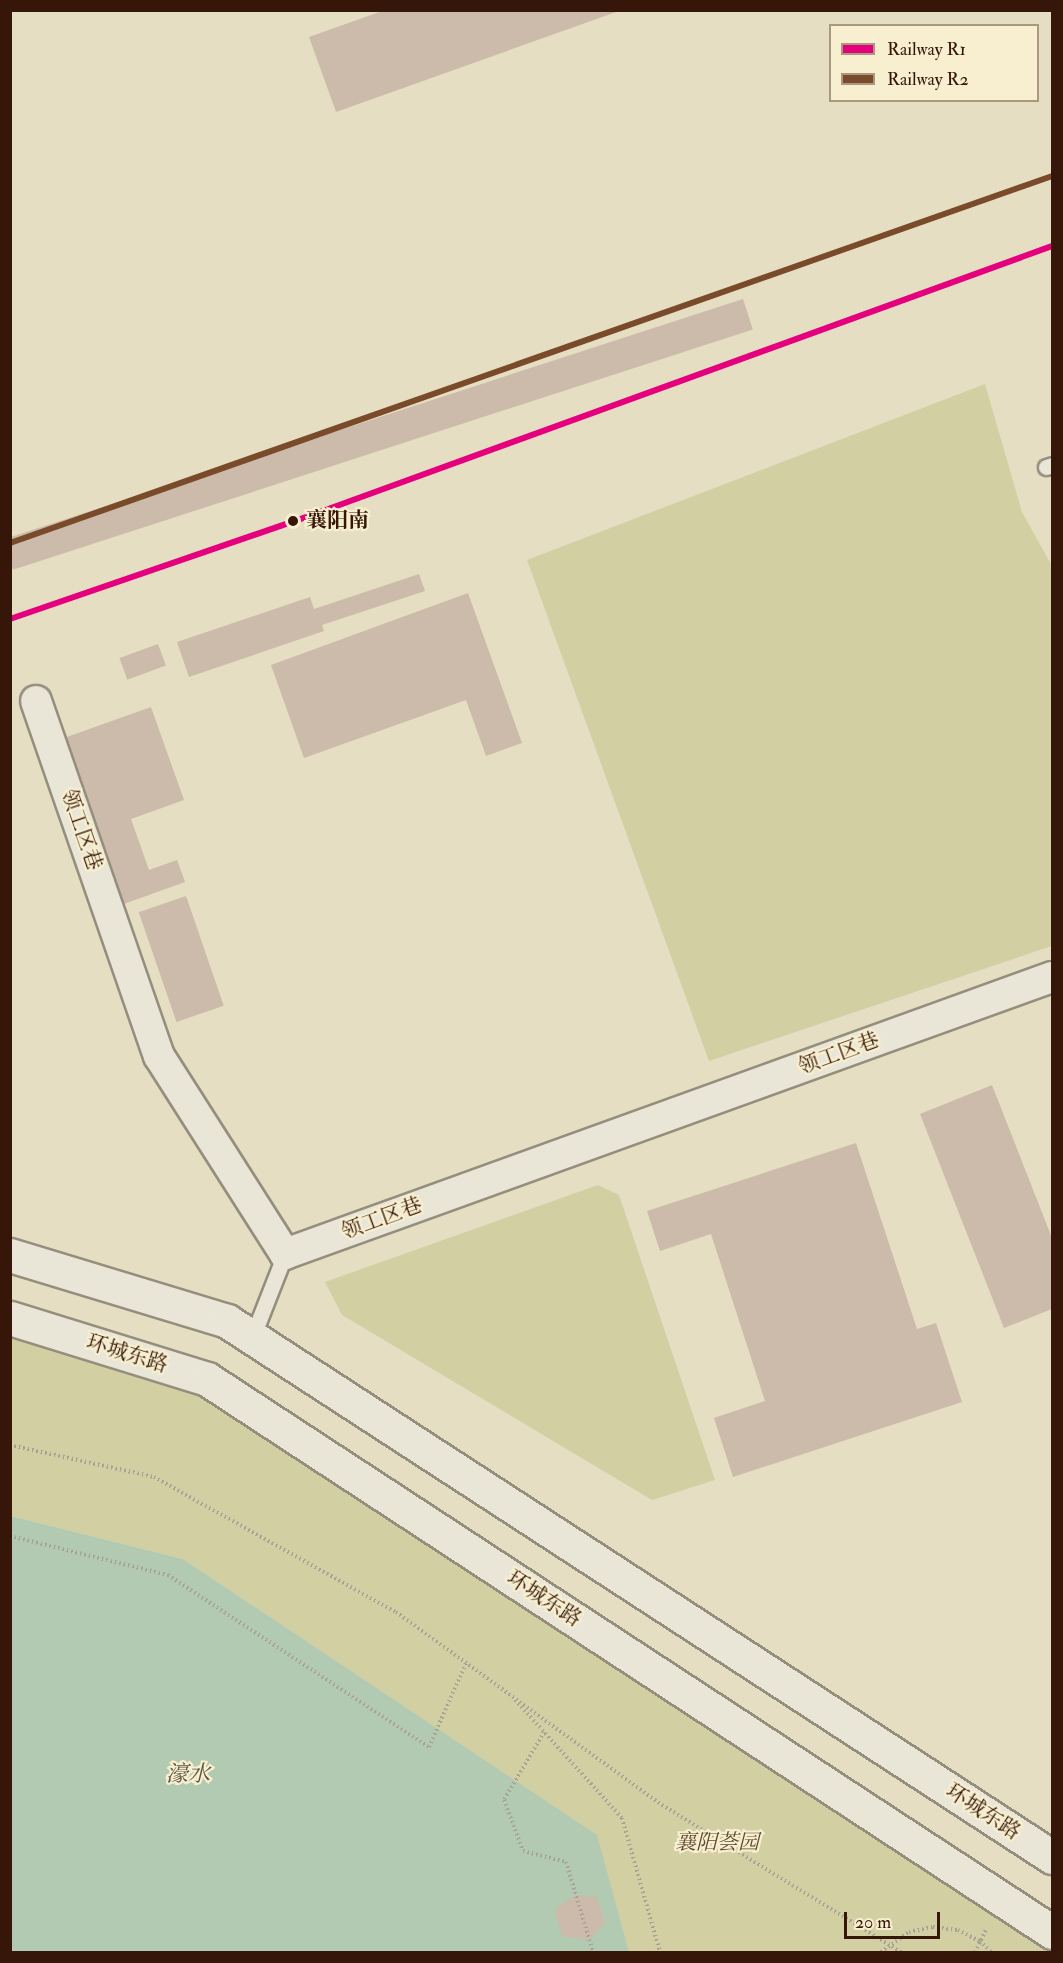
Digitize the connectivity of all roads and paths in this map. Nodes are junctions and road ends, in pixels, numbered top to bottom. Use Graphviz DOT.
graph roads {
  1 [pos="36,701"];
  2 [pos="1053,977"];
  3 [pos="285,1254"];
  4 [pos="10,1255"];
  5 [pos="10,1318"];
  6 [pos="252,1338"];
  7 [pos="10,1445"];
  8 [pos="10,1536"];
  9 [pos="466,1663"];
  10 [pos="508,1693"];
  11 [pos="544,1732"];
  12 [pos="1053,1857"];
  13 [pos="1053,1932"];
  14 [pos="888,1944"];
  15 [pos="593,1953"];
  16 [pos="660,1953"];
  17 [pos="881,1953"];
  18 [pos="902,1953"];
  19 [pos="991,1953"];
  1 -- 3 [label="street, 领工区巷"];
  2 -- 3 [label="street, 领工区巷"];
  3 -- 6 [label="lane"];
  4 -- 6 [label="main road, 环城东路"];
  5 -- 13 [label="main road, 环城东路"];
  6 -- 12 [label="main road, 环城东路"];
  7 -- 9 [label="path"];
  8 -- 9 [label="path"];
  9 -- 10 [label="path"];
  10 -- 11 [label="path"];
  10 -- 14 [label="path"];
  11 -- 15 [label="path"];
  11 -- 16 [label="path"];
  14 -- 17 [label="path"];
  14 -- 18 [label="path"];
  14 -- 19 [label="path"];
}
